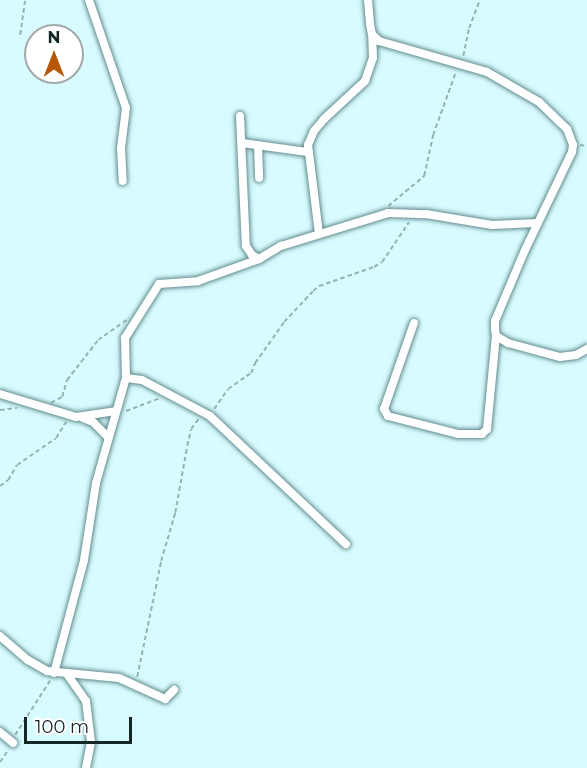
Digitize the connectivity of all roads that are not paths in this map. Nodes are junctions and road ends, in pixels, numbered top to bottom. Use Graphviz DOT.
graph roads {
  1 [pos="89,0"];
  2 [pos="368,0"];
  3 [pos="372,34"];
  4 [pos="240,116"];
  5 [pos="242,143"];
  6 [pos="258,146"];
  7 [pos="308,152"];
  8 [pos="259,178"];
  9 [pos="123,181"];
  10 [pos="537,224"];
  11 [pos="319,234"];
  12 [pos="259,258"];
  13 [pos="414,323"];
  14 [pos="496,336"];
  15 [pos="587,349"];
  16 [pos="126,378"];
  17 [pos="0,394"];
  18 [pos="116,411"];
  19 [pos="79,417"];
  20 [pos="108,437"];
  21 [pos="346,544"];
  22 [pos="0,636"];
  23 [pos="54,673"];
  24 [pos="67,674"];
  25 [pos="174,690"];
  26 [pos="0,732"];
  27 [pos="13,743"];
  28 [pos="86,768"];
  1 -- 9 [label="street"];
  2 -- 3 [label="street"];
  3 -- 7 [label="street"];
  3 -- 10 [label="street"];
  4 -- 5 [label="street"];
  5 -- 6 [label="street"];
  5 -- 12 [label="street"];
  6 -- 7 [label="street"];
  6 -- 8 [label="street"];
  7 -- 11 [label="street"];
  10 -- 11 [label="street"];
  10 -- 14 [label="street"];
  11 -- 12 [label="street"];
  12 -- 16 [label="street"];
  13 -- 14 [label="street"];
  14 -- 15 [label="street"];
  16 -- 18 [label="street"];
  16 -- 21 [label="street"];
  17 -- 19 [label="street"];
  18 -- 19 [label="street"];
  18 -- 20 [label="street"];
  19 -- 20 [label="street"];
  20 -- 23 [label="street"];
  22 -- 23 [label="street"];
  23 -- 24 [label="street"];
  24 -- 25 [label="street"];
  24 -- 28 [label="street"];
  26 -- 27 [label="street"];
}
